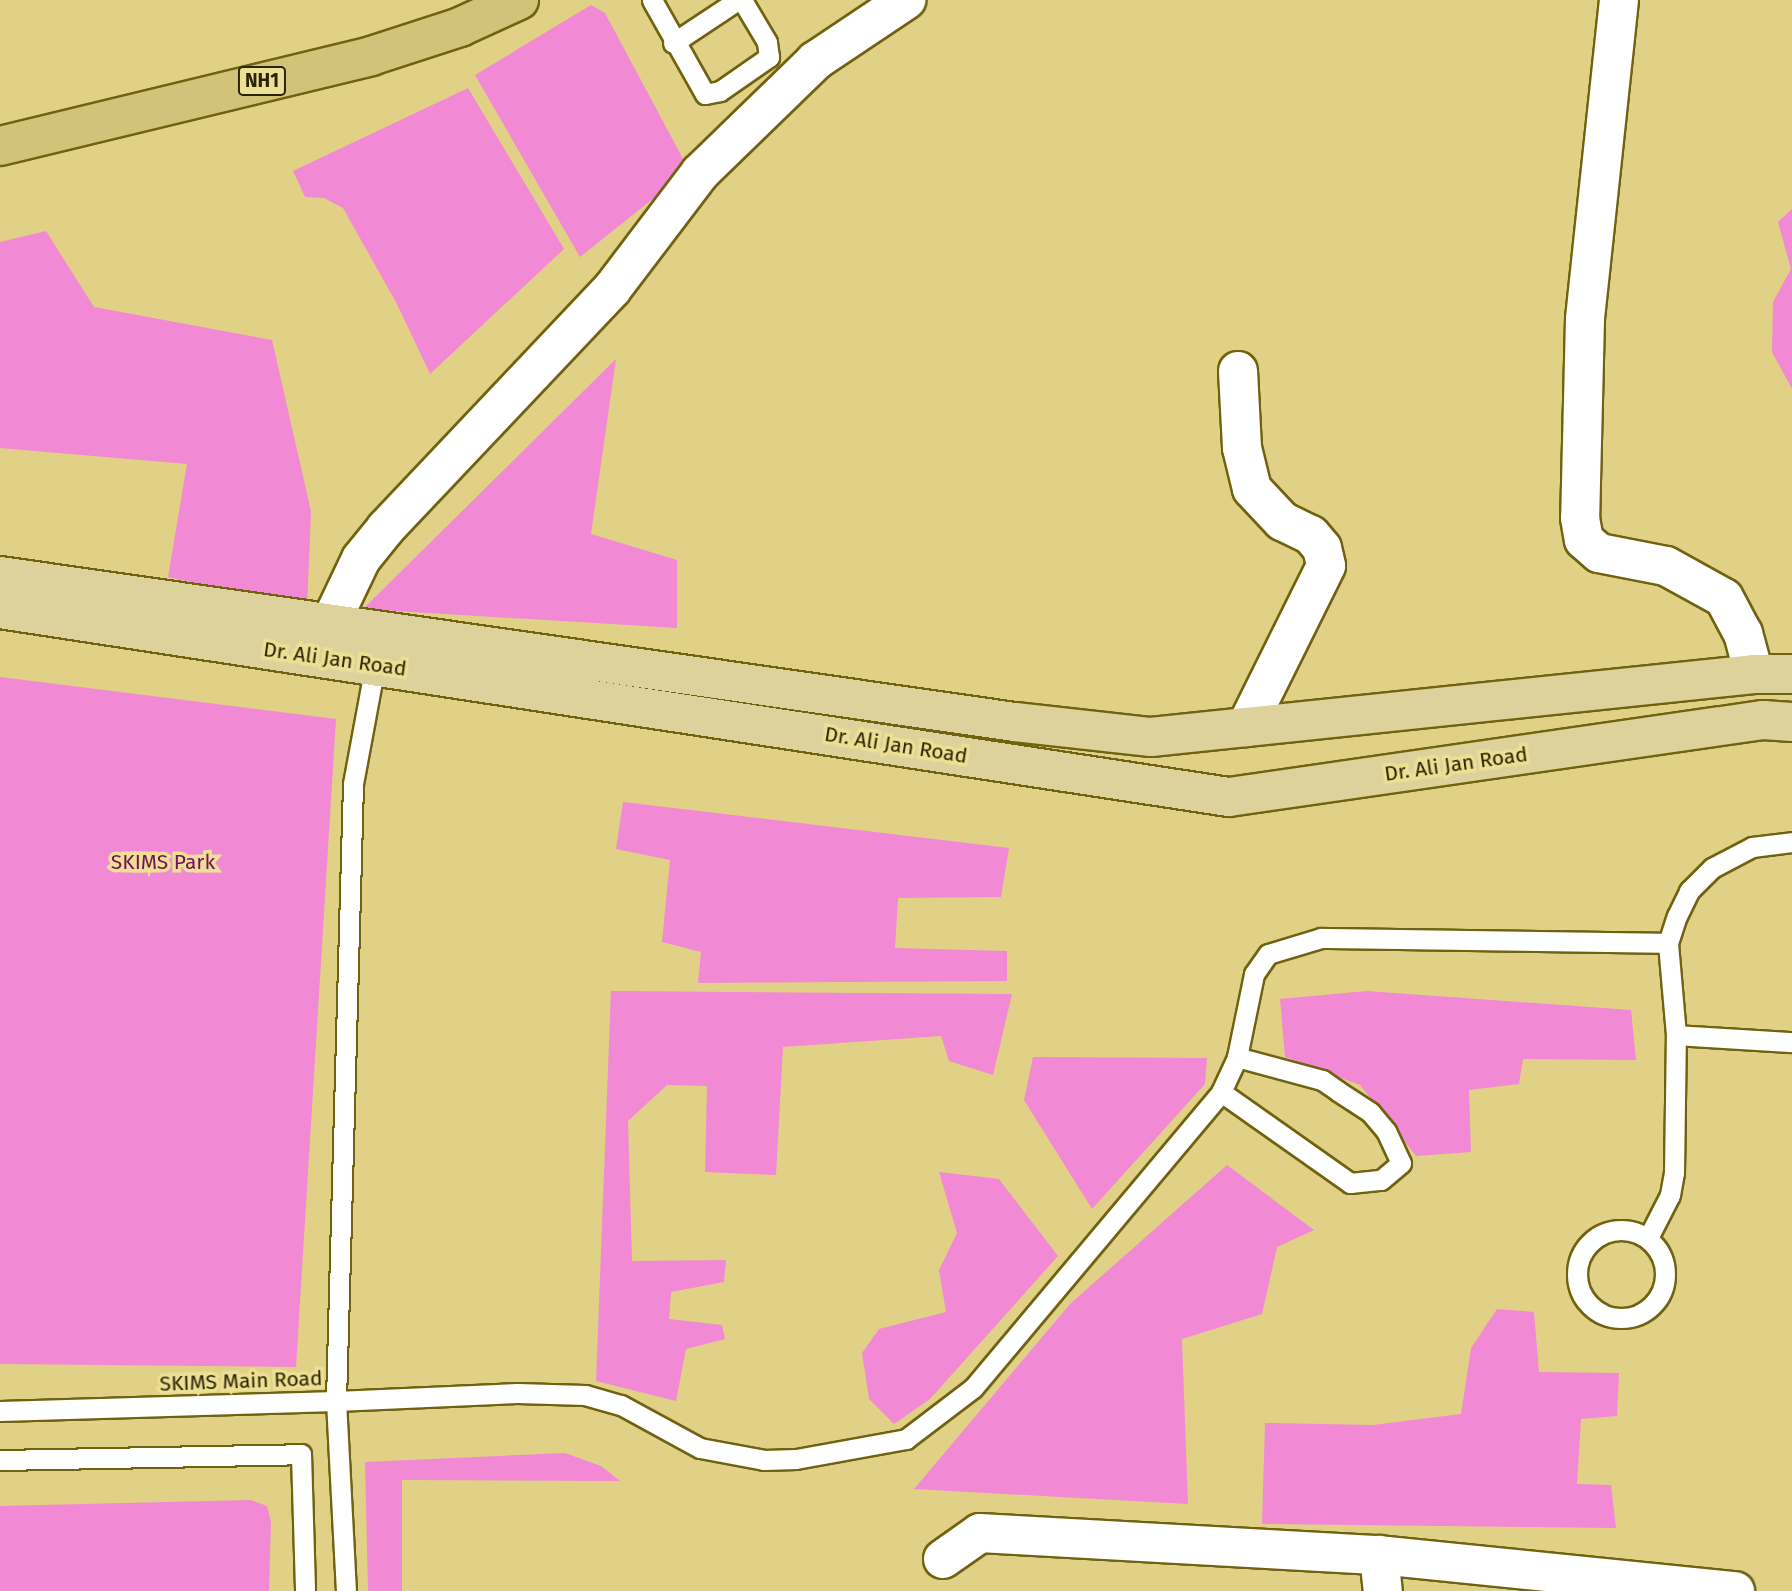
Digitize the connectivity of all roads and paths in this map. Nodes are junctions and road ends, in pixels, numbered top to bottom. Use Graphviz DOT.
graph roads {
  1 [pos="519,0"];
  2 [pos="652,0"];
  3 [pos="740,0"];
  4 [pos="906,0"];
  5 [pos="1619,0"];
  6 [pos="673,43"];
  7 [pos="0,146"];
  8 [pos="1238,371"];
  9 [pos="0,576"];
  10 [pos="0,609"];
  11 [pos="330,624"];
  12 [pos="375,665"];
  13 [pos="1754,674"];
  14 [pos="1792,674"];
  15 [pos="1792,722"];
  16 [pos="1246,727"];
  17 [pos="1151,737"];
  18 [pos="1154,786"];
  19 [pos="1792,842"];
  20 [pos="1668,943"];
  21 [pos="1676,1035"];
  22 [pos="1792,1042"];
  23 [pos="1237,1057"];
  24 [pos="1221,1093"];
  25 [pos="1648,1238"];
  26 [pos="336,1401"];
  27 [pos="0,1411"];
  28 [pos="0,1460"];
  29 [pos="943,1559"];
  30 [pos="1381,1573"];
  31 [pos="1581,1582"];
  32 [pos="305,1591"];
  33 [pos="346,1591"];
  34 [pos="1735,1591"];
  1 -- 7 [label="highway, NH1"];
  2 -- 6 [label="lane"];
  3 -- 6 [label="lane"];
  3 -- 6 [label="lane"];
  4 -- 11 [label="street"];
  5 -- 13 [label="street"];
  8 -- 16 [label="street"];
  9 -- 11 [label="main road, Dr. Ali Jan Road"];
  10 -- 12 [label="main road, Dr. Ali Jan Road"];
  11 -- 17 [label="main road, Dr. Ali Jan Road"];
  12 -- 18 [label="main road, Dr. Ali Jan Road"];
  12 -- 26 [label="lane"];
  13 -- 14 [label="main road, Dr. Ali Jan Road"];
  13 -- 16 [label="main road, Dr. Ali Jan Road"];
  15 -- 18 [label="main road, Dr. Ali Jan Road"];
  16 -- 17 [label="main road, Dr. Ali Jan Road"];
  17 -- 18 [label="main road"];
  19 -- 20 [label="lane"];
  20 -- 21 [label="lane"];
  20 -- 23 [label="lane"];
  21 -- 22 [label="lane"];
  21 -- 25 [label="lane"];
  23 -- 24 [label="lane"];
  23 -- 24 [label="lane"];
  24 -- 26 [label="lane"];
  25 -- 25 [label="lane"];
  26 -- 27 [label="lane, SKIMS Main Road"];
  26 -- 33 [label="lane, SKIMS Main Road"];
  28 -- 32 [label="lane"];
  29 -- 30 [label="street"];
  30 -- 31 [label="street"];
  31 -- 34 [label="street"];
}
